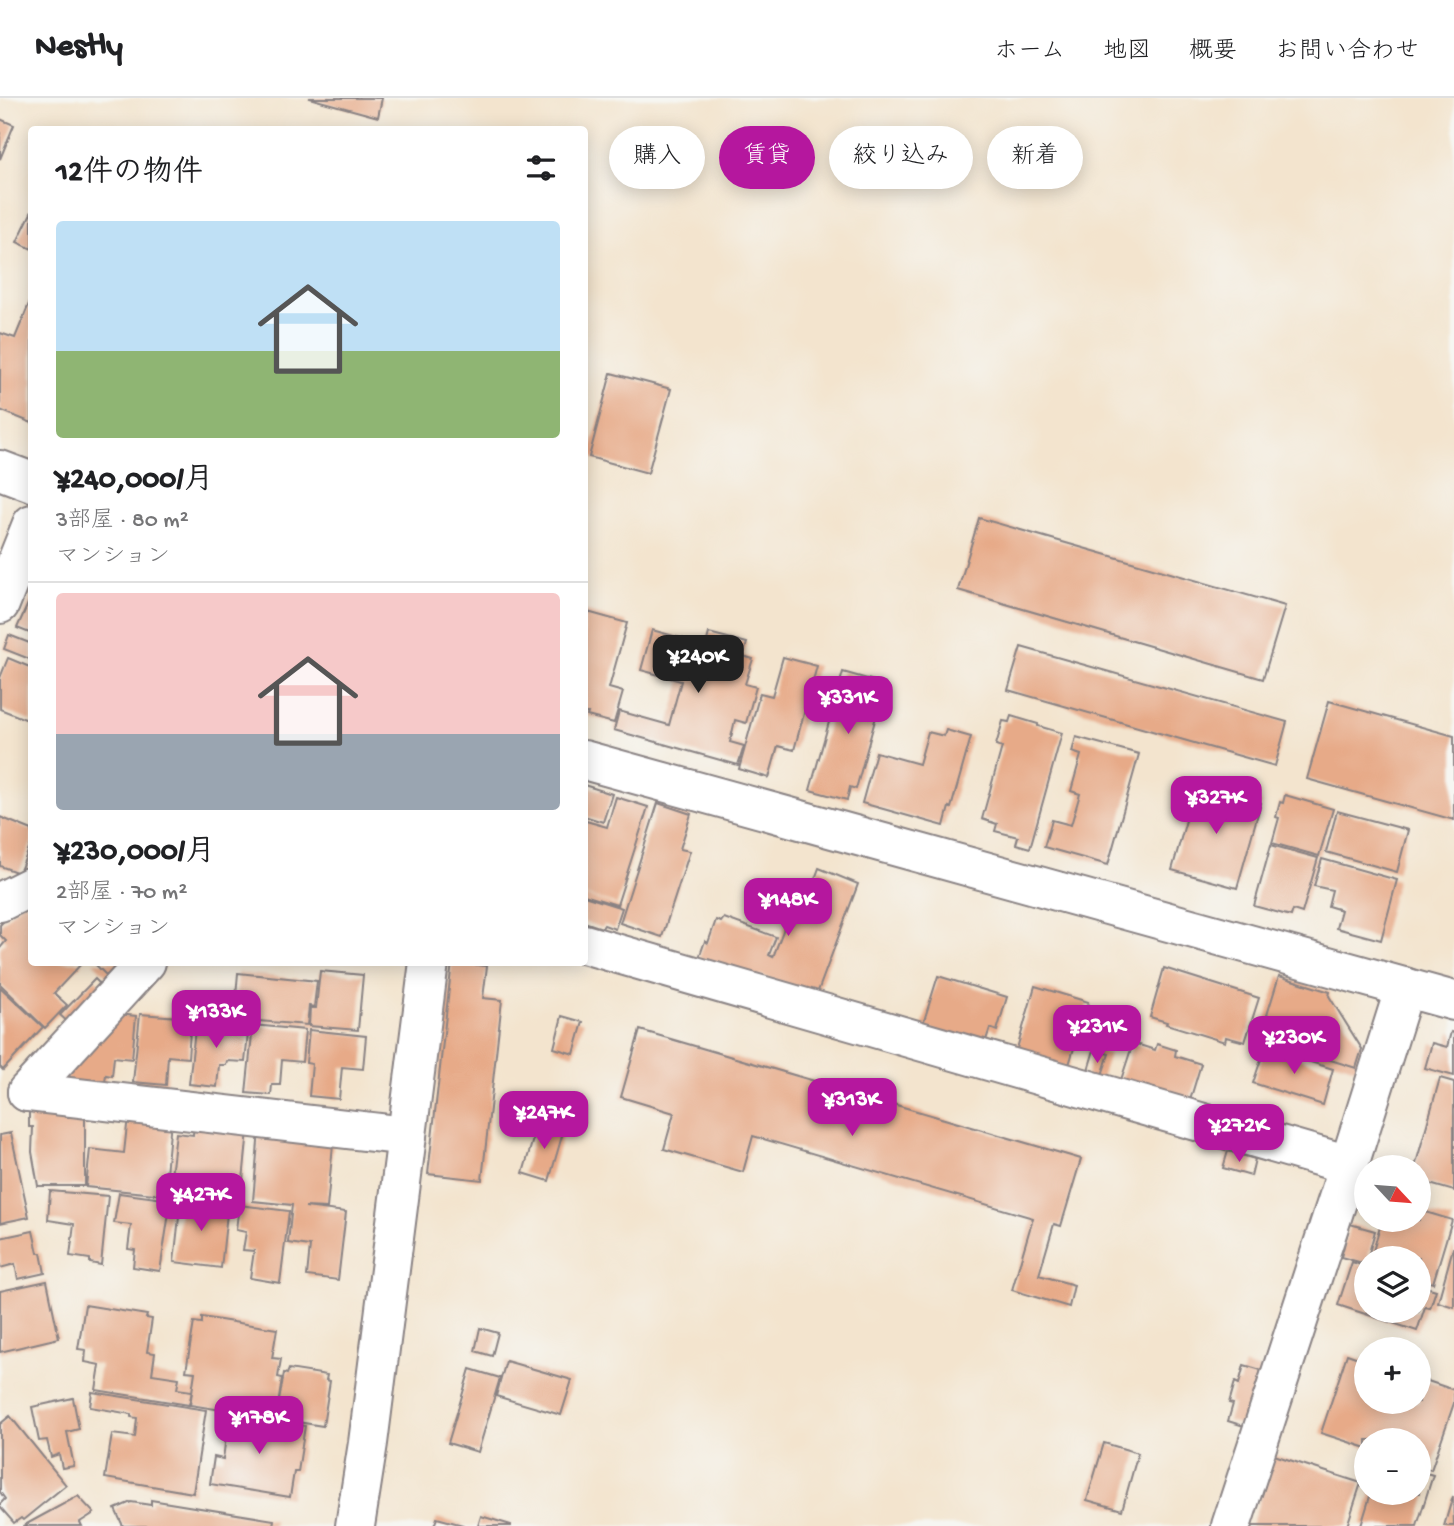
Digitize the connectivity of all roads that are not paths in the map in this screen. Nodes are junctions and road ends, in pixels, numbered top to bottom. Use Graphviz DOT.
graph roads {
  1 [pos="0,470"];
  2 [pos="28,480"];
  3 [pos="28,534"];
  4 [pos="0,604"];
  5 [pos="588,761"];
  6 [pos="28,888"];
  7 [pos="0,902"];
  8 [pos="588,945"];
  9 [pos="142,966"];
  10 [pos="428,966"];
  11 [pos="1405,987"];
  12 [pos="1454,1000"];
  13 [pos="407,1136"];
  14 [pos="1349,1165"];
  15 [pos="355,1526"];
  16 [pos="1231,1526"];
  1 -- 2 [label="street"];
  3 -- 4 [label="street"];
  5 -- 11 [label="street"];
  6 -- 7 [label="street"];
  8 -- 14 [label="street"];
  9 -- 13 [label="street"];
  10 -- 13 [label="street"];
  11 -- 12 [label="street"];
  11 -- 14 [label="street"];
  13 -- 15 [label="street"];
  14 -- 16 [label="street"];
}
